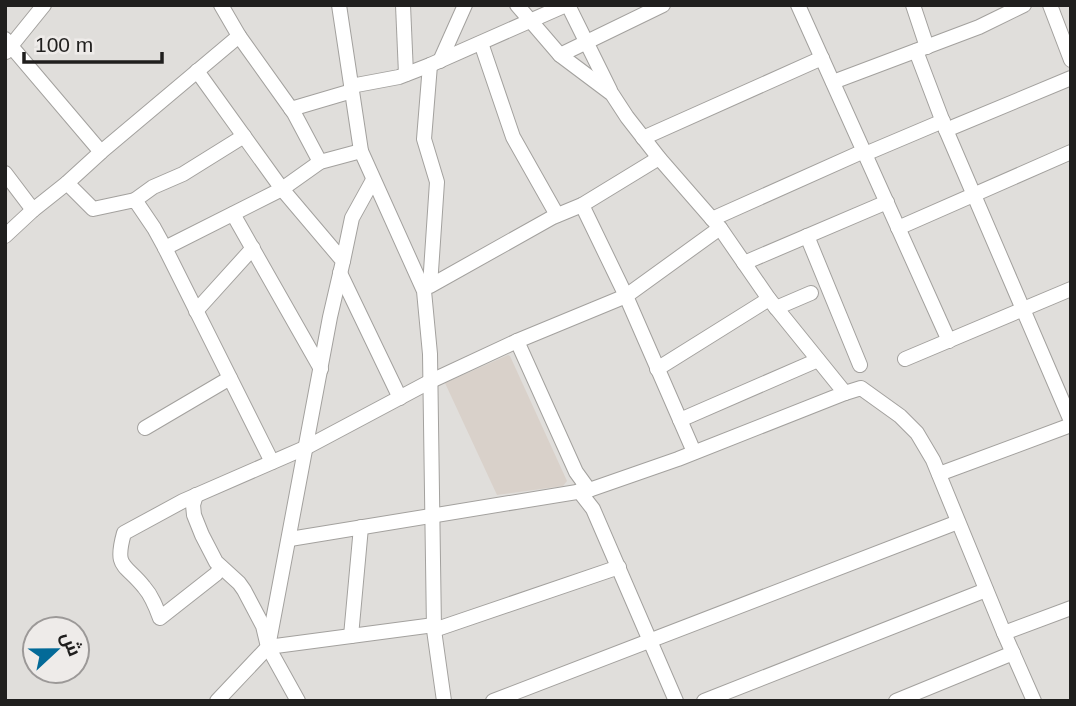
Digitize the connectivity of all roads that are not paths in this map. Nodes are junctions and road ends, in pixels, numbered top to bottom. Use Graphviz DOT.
graph roads {
  1 [pos="44,5"];
  2 [pos="221,5"];
  3 [pos="339,5"];
  4 [pos="403,5"];
  5 [pos="465,5"];
  6 [pos="517,5"];
  7 [pos="567,5"];
  8 [pos="663,5"];
  9 [pos="798,5"];
  10 [pos="913,5"];
  11 [pos="1024,5"];
  12 [pos="1050,5"];
  13 [pos="530,22"];
  14 [pos="239,36"];
  15 [pos="481,43"];
  16 [pos="586,43"];
  17 [pos="7,46"];
  18 [pos="921,49"];
  19 [pos="560,55"];
  20 [pos="822,58"];
  21 [pos="1071,60"];
  22 [pos="435,63"];
  23 [pos="197,71"];
  24 [pos="406,74"];
  25 [pos="1071,78"];
  26 [pos="833,82"];
  27 [pos="352,88"];
  28 [pos="612,94"];
  29 [pos="291,109"];
  30 [pos="944,125"];
  31 [pos="244,136"];
  32 [pos="643,138"];
  33 [pos="361,151"];
  34 [pos="102,152"];
  35 [pos="864,152"];
  36 [pos="1071,152"];
  37 [pos="659,158"];
  38 [pos="320,162"];
  39 [pos="5,173"];
  40 [pos="373,180"];
  41 [pos="67,183"];
  42 [pos="282,189"];
  43 [pos="974,195"];
  44 [pos="135,200"];
  45 [pos="887,202"];
  46 [pos="582,205"];
  47 [pos="33,210"];
  48 [pos="233,214"];
  49 [pos="557,215"];
  50 [pos="716,224"];
  51 [pos="898,228"];
  52 [pos="5,236"];
  53 [pos="807,236"];
  54 [pos="165,248"];
  55 [pos="253,248"];
  56 [pos="744,263"];
  57 [pos="341,267"];
  58 [pos="427,288"];
  59 [pos="1071,289"];
  60 [pos="811,293"];
  61 [pos="626,296"];
  62 [pos="773,304"];
  63 [pos="1024,310"];
  64 [pos="196,311"];
  65 [pos="517,341"];
  66 [pos="949,341"];
  67 [pos="905,359"];
  68 [pos="818,360"];
  69 [pos="860,365"];
  70 [pos="321,369"];
  71 [pos="657,369"];
  72 [pos="230,378"];
  73 [pos="431,381"];
  74 [pos="845,393"];
  75 [pos="400,398"];
  76 [pos="680,420"];
  77 [pos="1071,423"];
  78 [pos="145,429"];
  79 [pos="307,446"];
  80 [pos="694,453"];
  81 [pos="272,461"];
  82 [pos="939,474"];
  83 [pos="584,490"];
  84 [pos="196,495"];
  85 [pos="432,515"];
  86 [pos="958,522"];
  87 [pos="361,527"];
  88 [pos="290,539"];
  89 [pos="220,567"];
  90 [pos="619,568"];
  91 [pos="986,590"];
  92 [pos="1071,608"];
  93 [pos="434,628"];
  94 [pos="1004,633"];
  95 [pos="351,636"];
  96 [pos="650,640"];
  97 [pos="268,647"];
  98 [pos="1013,653"];
  99 [pos="217,701"];
  100 [pos="298,701"];
  101 [pos="444,701"];
  102 [pos="493,701"];
  103 [pos="676,701"];
  104 [pos="704,701"];
  105 [pos="896,701"];
  106 [pos="1034,701"];
  1 -- 17 [label="street"];
  2 -- 14 [label="street"];
  3 -- 27 [label="street"];
  4 -- 24 [label="street"];
  5 -- 22 [label="street"];
  6 -- 13 [label="street"];
  7 -- 13 [label="street"];
  7 -- 16 [label="street"];
  8 -- 16 [label="street"];
  9 -- 20 [label="street"];
  10 -- 18 [label="street"];
  11 -- 18 [label="street"];
  12 -- 21 [label="street"];
  13 -- 15 [label="street"];
  13 -- 19 [label="street"];
  14 -- 23 [label="street"];
  14 -- 29 [label="street"];
  15 -- 22 [label="street"];
  15 -- 49 [label="street"];
  16 -- 19 [label="street"];
  16 -- 28 [label="street"];
  17 -- 34 [label="street"];
  18 -- 26 [label="street"];
  18 -- 30 [label="street"];
  19 -- 28 [label="street"];
  20 -- 26 [label="street"];
  20 -- 32 [label="street"];
  22 -- 24 [label="street"];
  22 -- 58 [label="street"];
  23 -- 31 [label="street"];
  23 -- 34 [label="street"];
  24 -- 27 [label="street"];
  25 -- 30 [label="street"];
  26 -- 35 [label="street"];
  27 -- 29 [label="street"];
  27 -- 33 [label="street"];
  28 -- 32 [label="street"];
  29 -- 38 [label="street"];
  30 -- 35 [label="street"];
  30 -- 43 [label="street"];
  31 -- 42 [label="street"];
  31 -- 44 [label="street"];
  32 -- 37 [label="street"];
  33 -- 38 [label="street"];
  33 -- 40 [label="street"];
  34 -- 41 [label="street"];
  35 -- 45 [label="street"];
  35 -- 50 [label="street"];
  36 -- 43 [label="street"];
  37 -- 46 [label="street"];
  37 -- 50 [label="street"];
  38 -- 42 [label="street"];
  39 -- 47 [label="street"];
  40 -- 57 [label="street"];
  40 -- 58 [label="street"];
  41 -- 44 [label="street"];
  41 -- 47 [label="street"];
  42 -- 48 [label="street"];
  42 -- 57 [label="street"];
  43 -- 51 [label="street"];
  43 -- 63 [label="street"];
  44 -- 54 [label="street"];
  45 -- 51 [label="street"];
  45 -- 53 [label="street"];
  46 -- 49 [label="street"];
  46 -- 61 [label="street"];
  47 -- 52 [label="street"];
  48 -- 54 [label="street"];
  48 -- 55 [label="street"];
  49 -- 58 [label="street"];
  50 -- 56 [label="street"];
  50 -- 61 [label="street"];
  51 -- 66 [label="street"];
  53 -- 56 [label="street"];
  53 -- 69 [label="street"];
  54 -- 64 [label="street"];
  55 -- 64 [label="street"];
  55 -- 70 [label="street"];
  56 -- 62 [label="street"];
  57 -- 70 [label="street"];
  57 -- 75 [label="street"];
  58 -- 73 [label="street"];
  59 -- 63 [label="street"];
  60 -- 62 [label="street"];
  61 -- 65 [label="street"];
  61 -- 71 [label="street"];
  62 -- 68 [label="street"];
  62 -- 71 [label="street"];
  63 -- 66 [label="street"];
  63 -- 77 [label="street"];
  64 -- 72 [label="street"];
  65 -- 73 [label="street"];
  65 -- 83 [label="street"];
  66 -- 67 [label="street"];
  68 -- 74 [label="street"];
  68 -- 76 [label="street"];
  70 -- 79 [label="street"];
  71 -- 76 [label="street"];
  72 -- 78 [label="street"];
  72 -- 81 [label="street"];
  73 -- 75 [label="street"];
  73 -- 85 [label="street"];
  74 -- 80 [label="street"];
  74 -- 82 [label="street"];
  75 -- 79 [label="street"];
  76 -- 80 [label="street"];
  77 -- 82 [label="street"];
  79 -- 81 [label="street"];
  79 -- 88 [label="street"];
  80 -- 83 [label="street"];
  81 -- 84 [label="street"];
  82 -- 86 [label="street"];
  83 -- 85 [label="street"];
  83 -- 90 [label="street"];
  84 -- 89 [label="street"];
  84 -- 89 [label="street"];
  85 -- 87 [label="street"];
  85 -- 93 [label="street"];
  86 -- 91 [label="street"];
  86 -- 96 [label="street"];
  87 -- 88 [label="street"];
  87 -- 95 [label="street"];
  88 -- 97 [label="street"];
  89 -- 97 [label="street"];
  90 -- 93 [label="street"];
  90 -- 96 [label="street"];
  91 -- 94 [label="street"];
  91 -- 104 [label="street"];
  92 -- 94 [label="street"];
  93 -- 95 [label="street"];
  93 -- 101 [label="street"];
  94 -- 98 [label="street"];
  95 -- 97 [label="street"];
  96 -- 102 [label="street"];
  96 -- 103 [label="street"];
  97 -- 99 [label="street"];
  97 -- 100 [label="street"];
  98 -- 105 [label="street"];
  98 -- 106 [label="street"];
}
